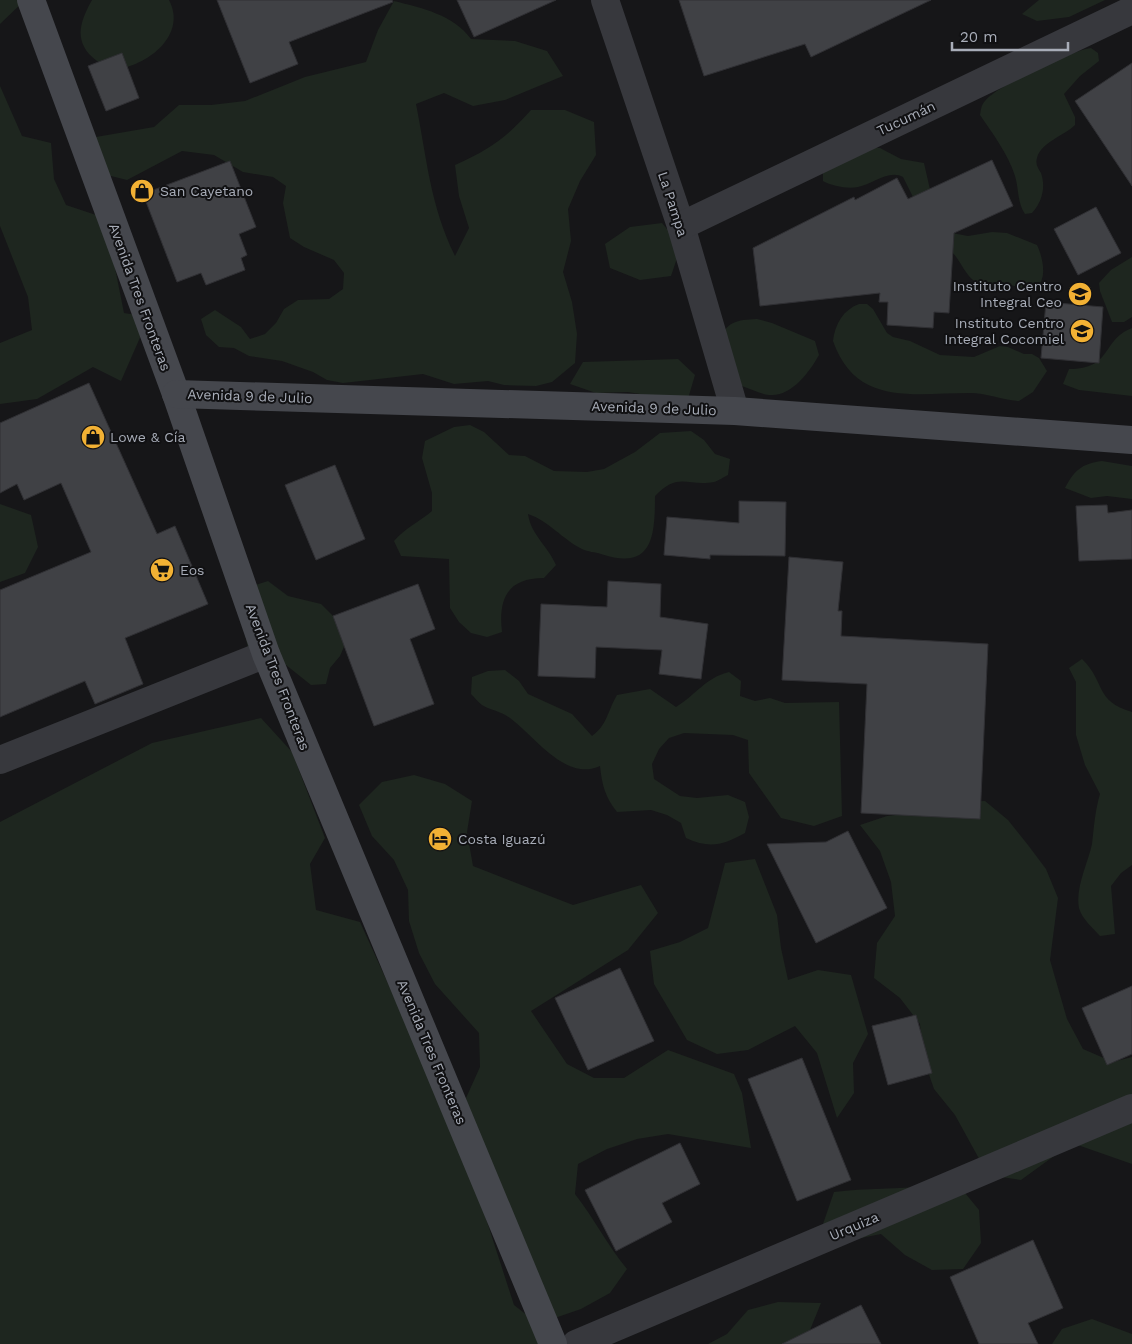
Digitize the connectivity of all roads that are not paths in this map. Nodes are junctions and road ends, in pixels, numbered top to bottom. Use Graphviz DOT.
graph roads {
  1 [pos="31,0"];
  2 [pos="605,0"];
  3 [pos="1132,10"];
  4 [pos="680,226"];
  5 [pos="176,394"];
  6 [pos="735,411"];
  7 [pos="1132,440"];
  8 [pos="266,654"];
  9 [pos="0,760"];
  10 [pos="1132,1108"];
  11 [pos="553,1344"];
  12 [pos="576,1344"];
  1 -- 5 [label="main road, Avenida Tres Fronteras"];
  2 -- 4 [label="street, La Pampa"];
  3 -- 4 [label="street, Tucumán"];
  4 -- 6 [label="street, La Pampa"];
  5 -- 6 [label="main road, Avenida 9 de Julio"];
  5 -- 8 [label="main road, Avenida Tres Fronteras"];
  6 -- 7 [label="main road, Avenida 9 de Julio"];
  8 -- 9 [label="street"];
  8 -- 11 [label="main road, Avenida Tres Fronteras"];
  10 -- 12 [label="street, Urquiza"];
}
